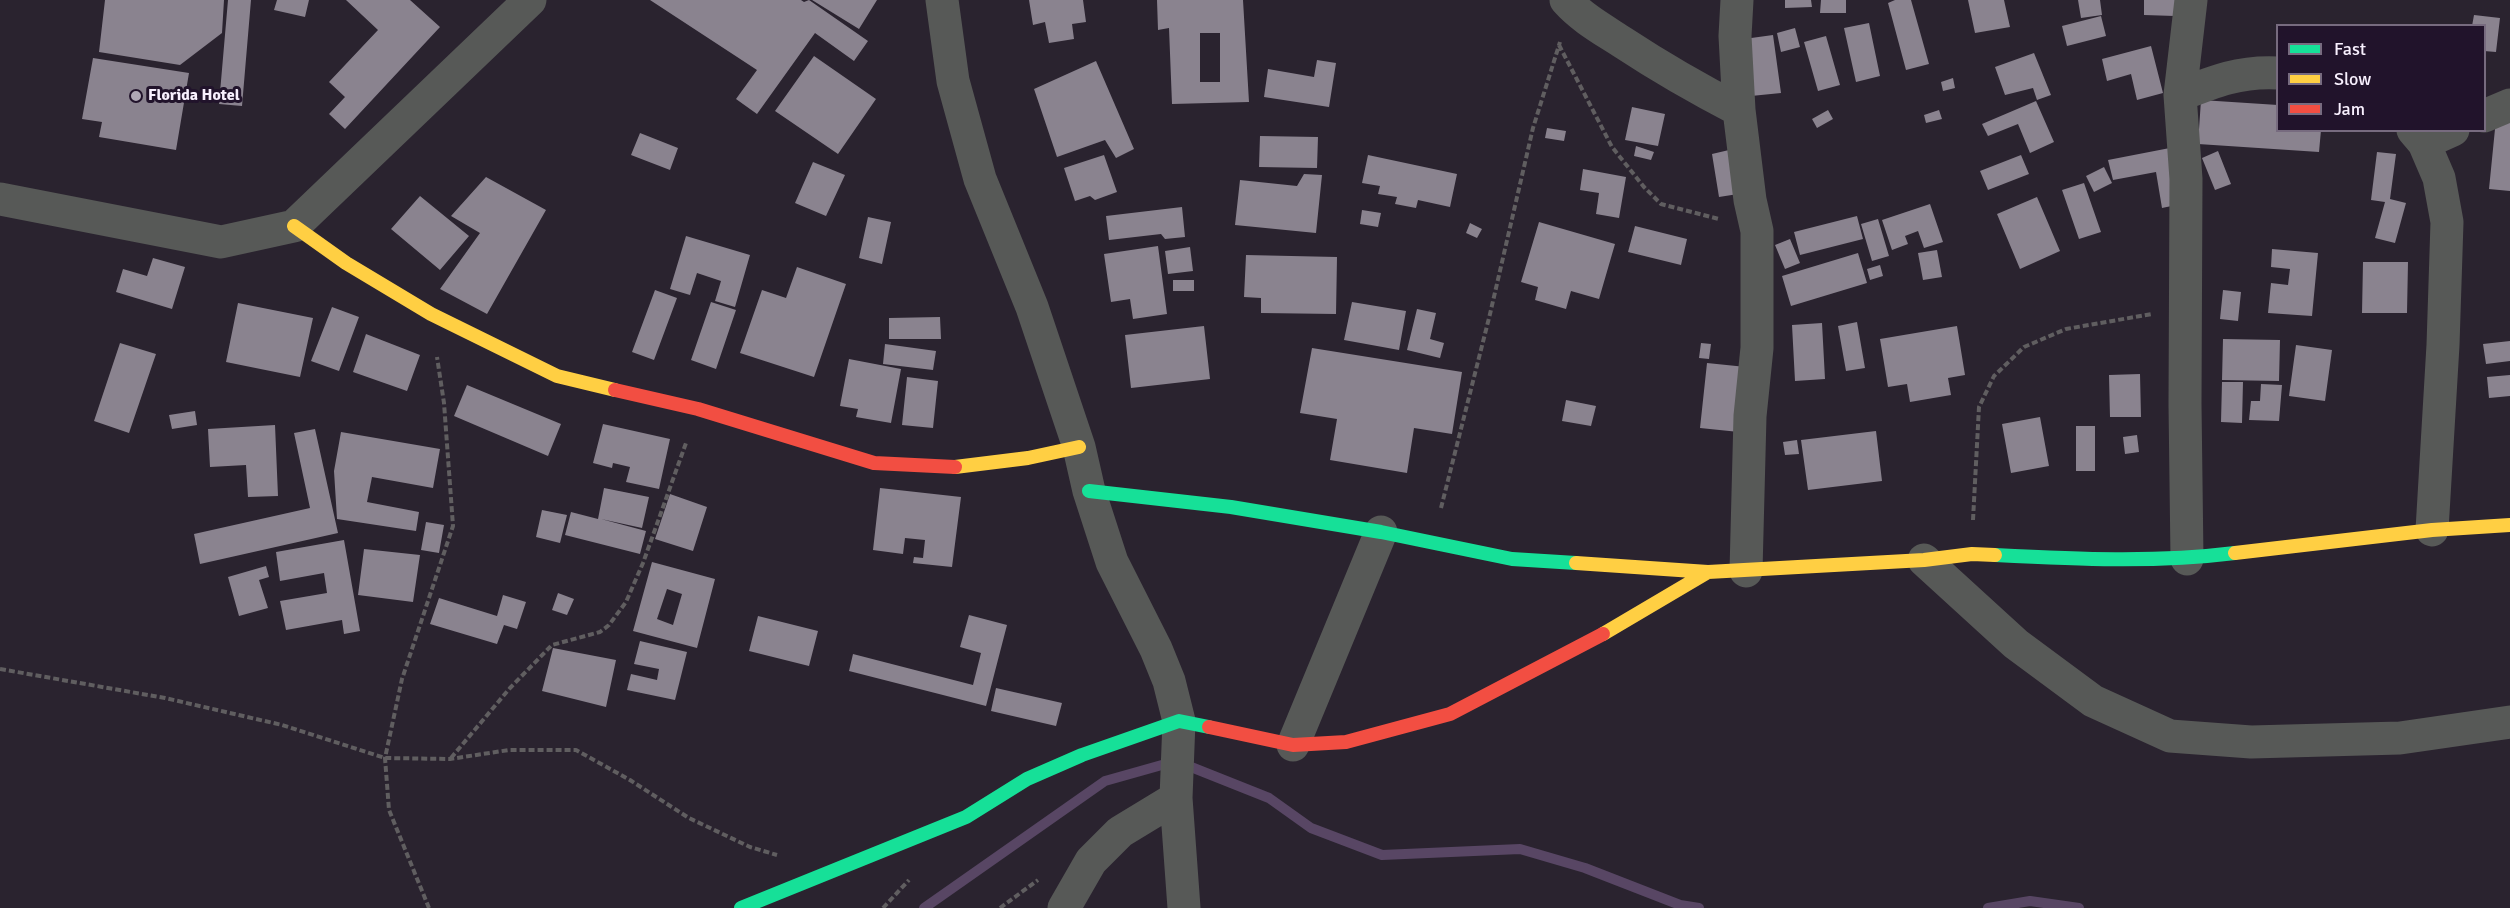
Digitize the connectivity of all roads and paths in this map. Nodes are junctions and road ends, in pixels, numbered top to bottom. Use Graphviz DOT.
graph roads {
  1 [pos="530,0"];
  2 [pos="942,0"];
  3 [pos="1737,0"];
  4 [pos="2191,0"];
  5 [pos="1572,7"];
  6 [pos="1558,44"];
  7 [pos="2276,73"];
  8 [pos="2180,95"];
  9 [pos="2510,105"];
  10 [pos="1739,110"];
  11 [pos="2486,116"];
  12 [pos="2430,135"];
  13 [pos="0,199"];
  14 [pos="294,226"];
  15 [pos="1756,231"];
  16 [pos="2185,308"];
  17 [pos="431,314"];
  18 [pos="698,409"];
  19 [pos="1079,447"];
  20 [pos="1089,491"];
  21 [pos="2510,525"];
  22 [pos="2432,530"];
  23 [pos="1381,532"];
  24 [pos="1432,544"];
  25 [pos="1972,554"];
  26 [pos="2187,559"];
  27 [pos="1924,560"];
  28 [pos="1746,571"];
  29 [pos="1708,572"];
  30 [pos="0,669"];
  31 [pos="1179,721"];
  32 [pos="2510,722"];
  33 [pos="1293,745"];
  34 [pos="386,758"];
  35 [pos="450,759"];
  36 [pos="1176,798"];
  37 [pos="781,856"];
  38 [pos="429,908"];
  39 [pos="741,908"];
  40 [pos="1064,908"];
  41 [pos="1184,908"];
  1 -- 14 [label="street"];
  2 -- 19 [label="street"];
  3 -- 10 [label="street"];
  4 -- 8 [label="street"];
  5 -- 6 [label="path"];
  5 -- 10 [label="street"];
  6 -- 15 [label="path"];
  6 -- 24 [label="path"];
  7 -- 8 [label="street"];
  8 -- 16 [label="street"];
  9 -- 11 [label="street"];
  10 -- 15 [label="street"];
  12 -- 22 [label="street"];
  13 -- 14 [label="street"];
  14 -- 17 [label="street"];
  15 -- 28 [label="street"];
  16 -- 25 [label="path"];
  16 -- 26 [label="street"];
  17 -- 18 [label="street"];
  17 -- 34 [label="path"];
  18 -- 19 [label="street"];
  18 -- 35 [label="path"];
  19 -- 20 [label="street"];
  20 -- 23 [label="street"];
  20 -- 31 [label="street"];
  21 -- 22 [label="street"];
  22 -- 26 [label="street"];
  23 -- 24 [label="street"];
  23 -- 33 [label="street"];
  24 -- 29 [label="street"];
  25 -- 26 [label="street"];
  25 -- 27 [label="street"];
  27 -- 28 [label="street"];
  27 -- 32 [label="street"];
  28 -- 29 [label="street"];
  29 -- 33 [label="street"];
  30 -- 34 [label="path"];
  31 -- 33 [label="street"];
  31 -- 36 [label="street"];
  31 -- 39 [label="street"];
  34 -- 35 [label="path"];
  34 -- 38 [label="path"];
  35 -- 37 [label="path"];
  36 -- 40 [label="street"];
  36 -- 41 [label="street"];
}
